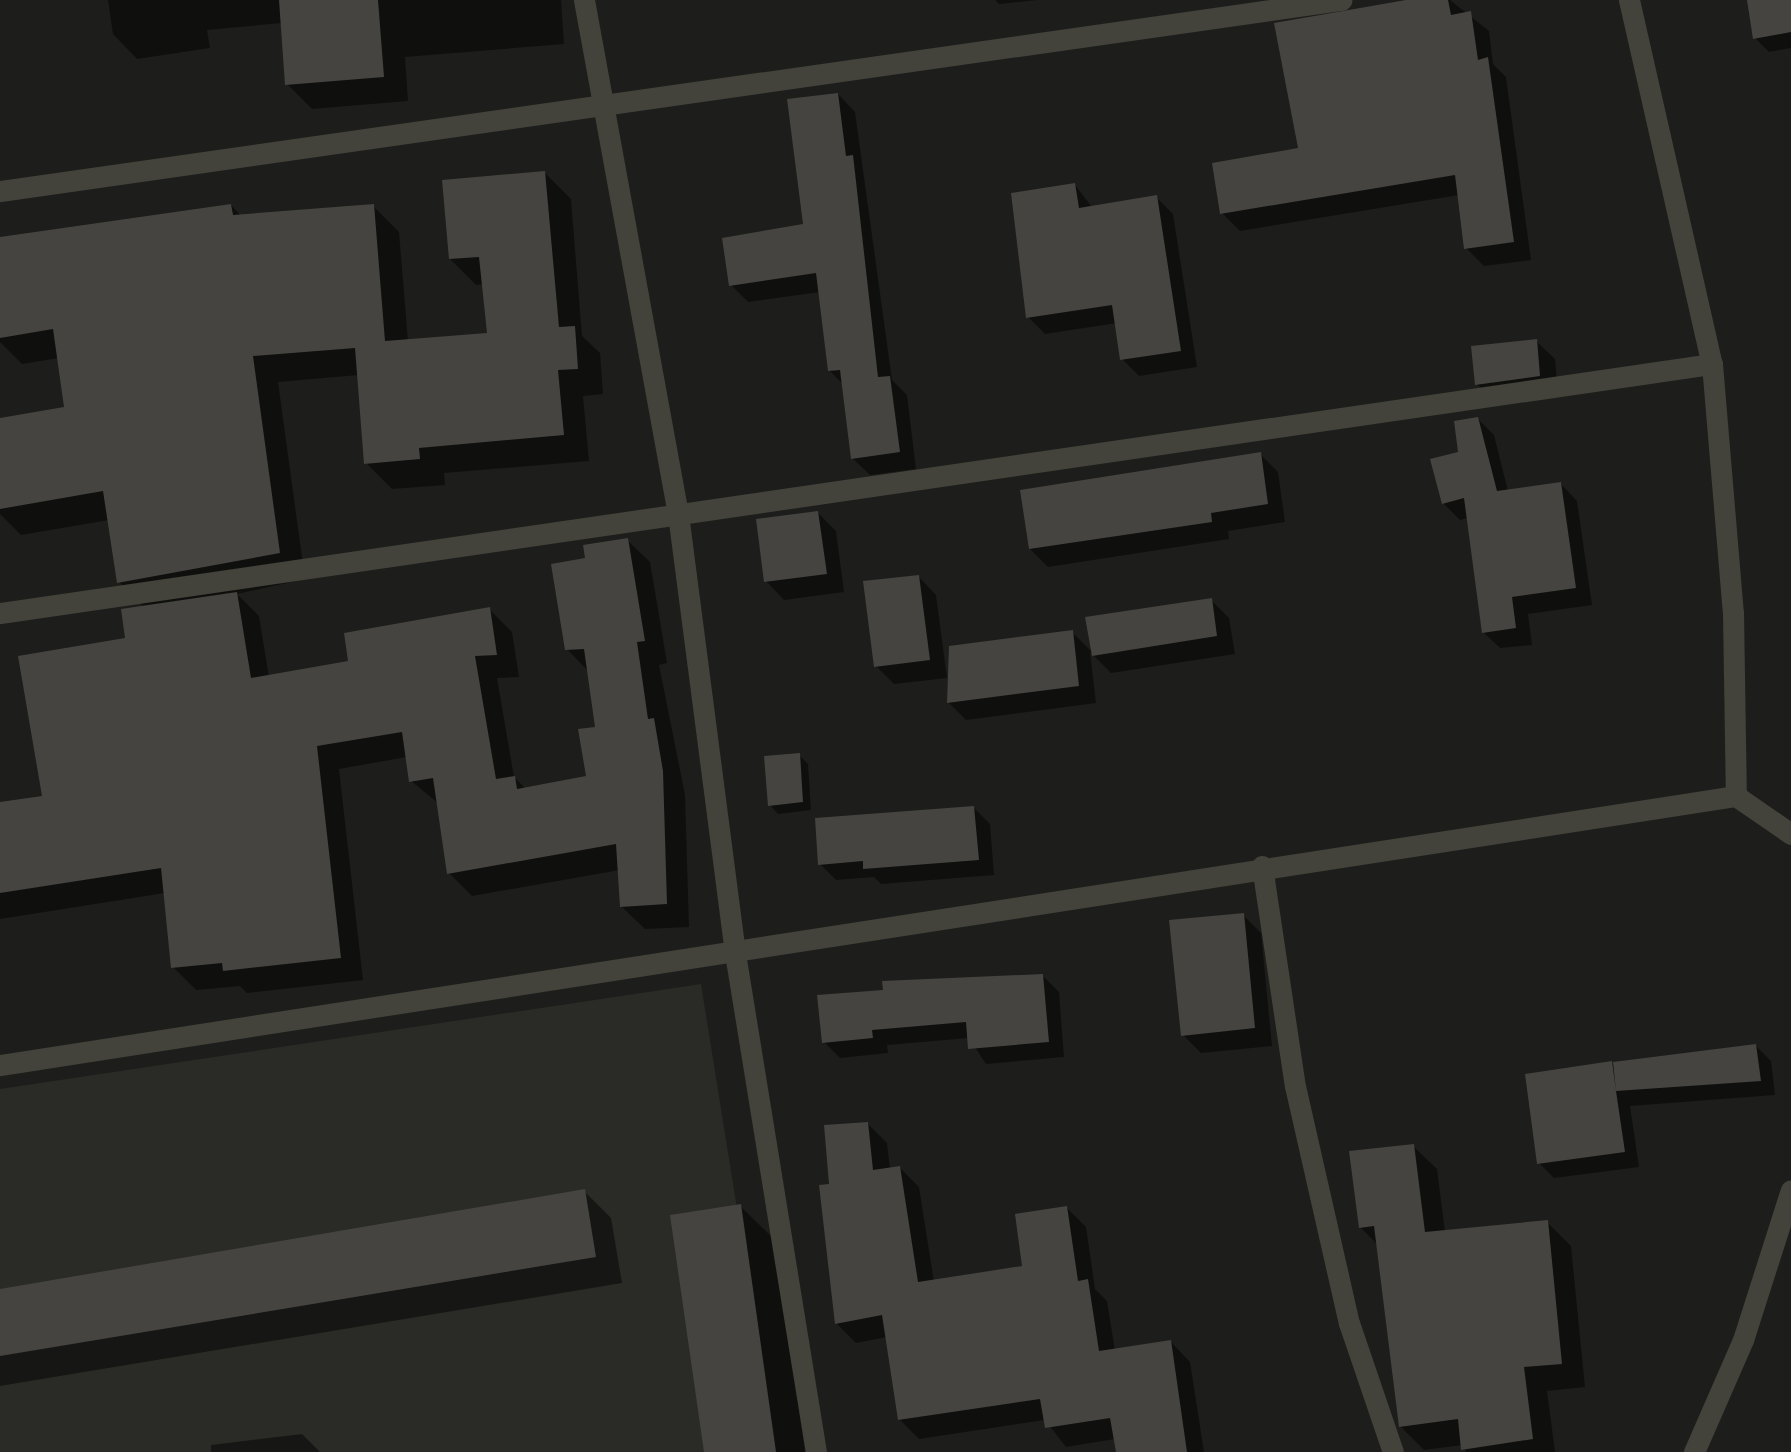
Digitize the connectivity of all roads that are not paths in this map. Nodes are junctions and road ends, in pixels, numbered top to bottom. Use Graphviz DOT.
graph roads {
  1 [pos="584,0"];
  2 [pos="1341,0"];
  3 [pos="1629,0"];
  4 [pos="604,105"];
  5 [pos="0,191"];
  6 [pos="1712,364"];
  7 [pos="678,514"];
  8 [pos="0,612"];
  9 [pos="1736,796"];
  10 [pos="1791,834"];
  11 [pos="1262,866"];
  12 [pos="734,947"];
  13 [pos="0,1065"];
  14 [pos="1791,1190"];
  15 [pos="816,1452"];
  16 [pos="1393,1452"];
  17 [pos="1693,1452"];
  1 -- 4 [label="street"];
  2 -- 4 [label="street"];
  3 -- 6 [label="street"];
  4 -- 5 [label="street"];
  4 -- 7 [label="street"];
  6 -- 7 [label="street"];
  6 -- 9 [label="street"];
  7 -- 8 [label="street"];
  7 -- 12 [label="street"];
  9 -- 10 [label="street"];
  9 -- 11 [label="street"];
  11 -- 12 [label="street"];
  11 -- 16 [label="street"];
  12 -- 13 [label="street"];
  12 -- 15 [label="street"];
  14 -- 17 [label="street"];
}
